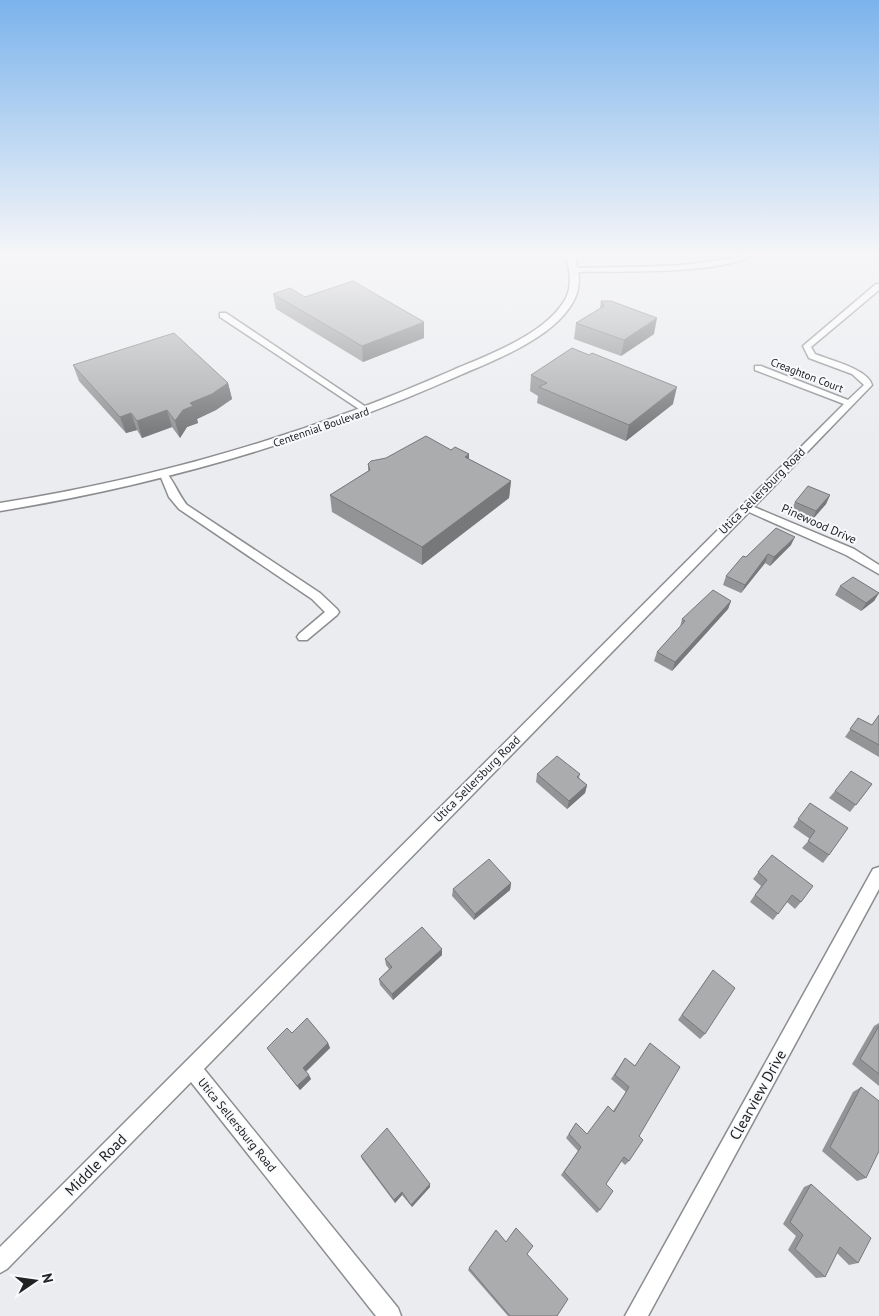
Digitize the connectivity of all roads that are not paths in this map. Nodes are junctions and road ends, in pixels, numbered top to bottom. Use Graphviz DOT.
graph roads {
  1 [pos="223,315"];
  2 [pos="557,315"];
  3 [pos="844,315"];
  4 [pos="758,368"];
  5 [pos="849,403"];
  6 [pos="368,412"];
  7 [pos="165,475"];
  8 [pos="0,507"];
  9 [pos="746,507"];
  10 [pos="879,570"];
  11 [pos="303,637"];
  12 [pos="879,874"];
  13 [pos="191,1068"];
  14 [pos="0,1262"];
  15 [pos="390,1316"];
  16 [pos="636,1316"];
  1 -- 6 [label="street"];
  2 -- 6 [label="street, Centennial Boulevard"];
  3 -- 5 [label="street, Utica Sellersburg Road"];
  4 -- 5 [label="street, Creaghton Court"];
  5 -- 9 [label="street, Utica Sellersburg Road"];
  6 -- 7 [label="street, Centennial Boulevard"];
  7 -- 8 [label="street, Centennial Boulevard"];
  7 -- 11 [label="street"];
  9 -- 10 [label="street, Pinewood Drive"];
  9 -- 13 [label="street, Utica Sellersburg Road"];
  12 -- 16 [label="street, Clearview Drive"];
  13 -- 14 [label="street, Middle Road"];
  13 -- 15 [label="street, Utica Sellersburg Road"];
}
